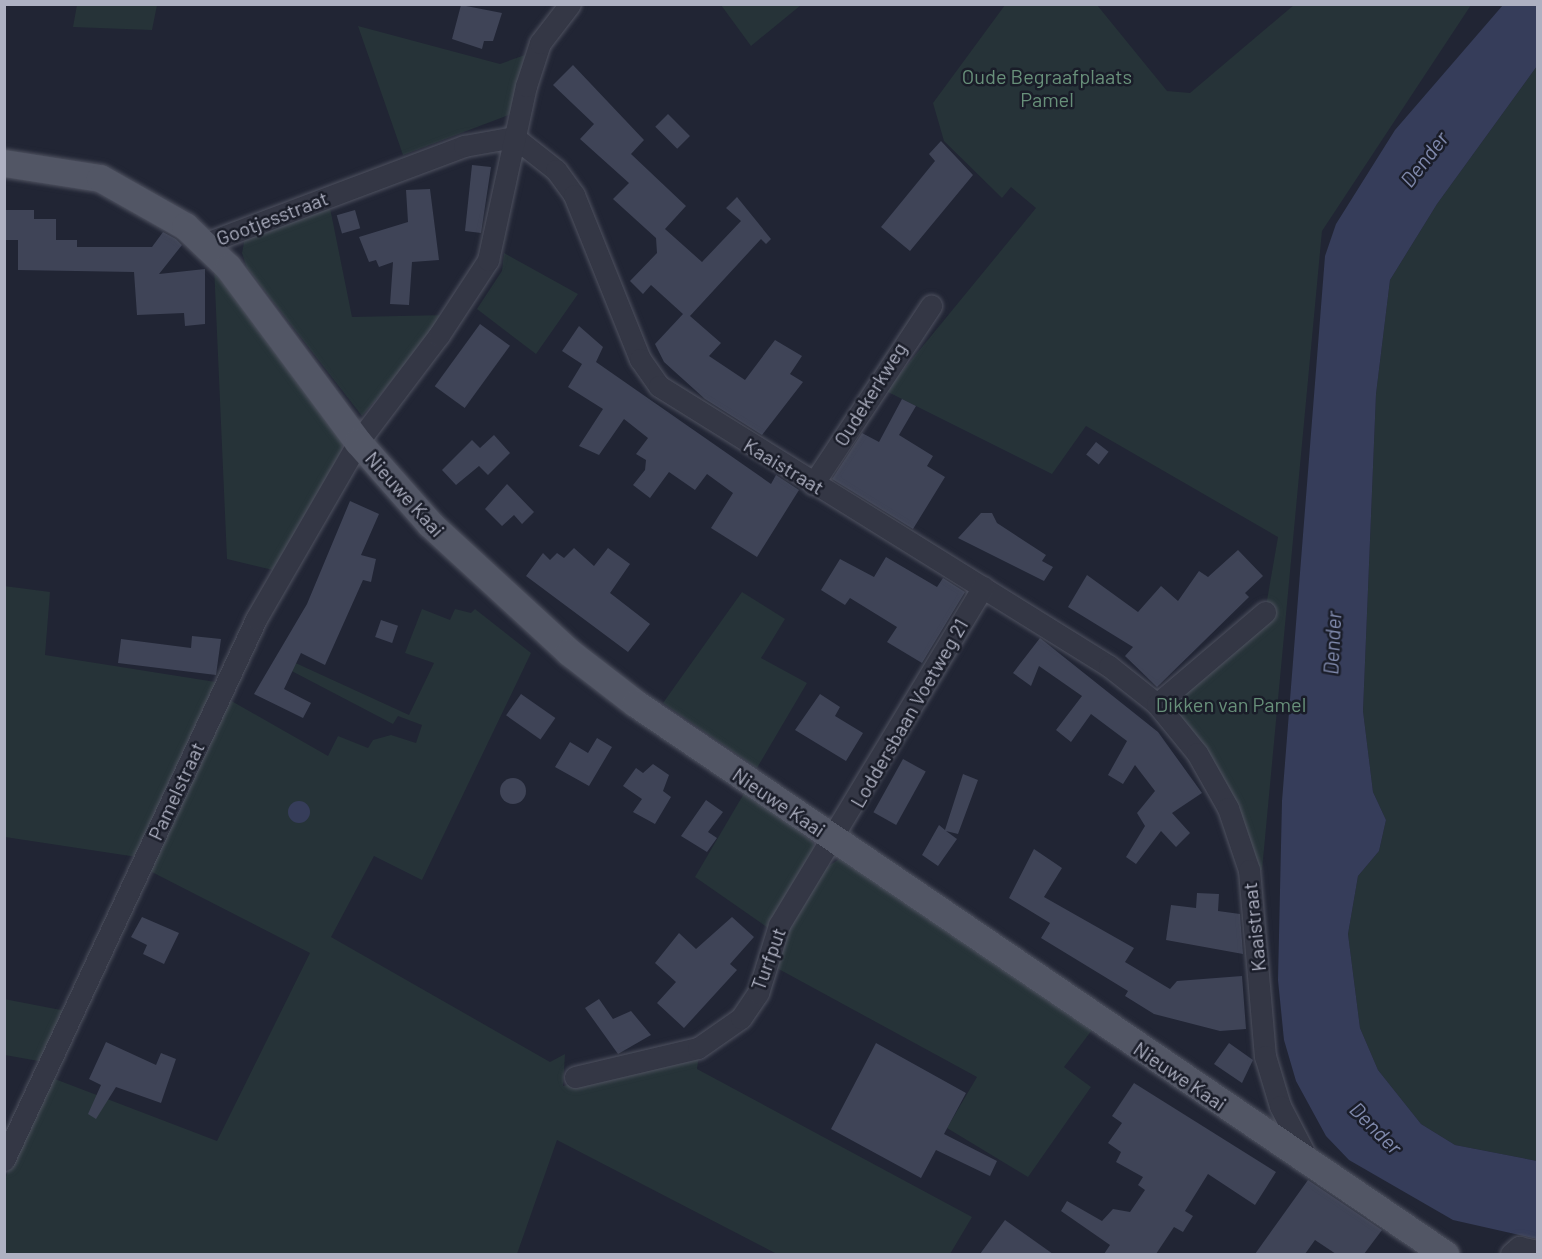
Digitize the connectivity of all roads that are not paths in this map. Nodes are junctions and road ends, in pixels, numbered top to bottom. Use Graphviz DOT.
graph roads {
  1 [pos="570,4"];
  2 [pos="514,137"];
  3 [pos="4,163"];
  4 [pos="206,243"];
  5 [pos="931,306"];
  6 [pos="362,437"];
  7 [pos="813,484"];
  8 [pos="983,587"];
  9 [pos="1265,612"];
  10 [pos="1157,704"];
  11 [pos="833,839"];
  12 [pos="575,1077"];
  13 [pos="1287,1102"];
  14 [pos="1247,1121"];
  15 [pos="4,1160"];
  16 [pos="1311,1166"];
  17 [pos="1538,1251"];
  18 [pos="1445,1254"];
  19 [pos="1511,1254"];
  1 -- 2 [label="street, Pamelstraat"];
  2 -- 4 [label="street, Gootjesstraat"];
  2 -- 6 [label="street, Pamelstraat"];
  2 -- 7 [label="street, Kaaistraat"];
  3 -- 4 [label="main road, Gootjesstraat"];
  4 -- 6 [label="main road, Nieuwe Kaai"];
  5 -- 7 [label="street, Oudekerkweg"];
  6 -- 11 [label="main road, Nieuwe Kaai"];
  6 -- 15 [label="street, Pamelstraat"];
  7 -- 8 [label="street, Kaaistraat"];
  8 -- 10 [label="street, Kaaistraat"];
  8 -- 11 [label="street, Loddersbaan Voetweg 21"];
  9 -- 10 [label="street"];
  10 -- 13 [label="street, Kaaistraat"];
  11 -- 12 [label="street, Turfput"];
  11 -- 14 [label="main road, Nieuwe Kaai"];
  13 -- 14 [label="street"];
  13 -- 16 [label="street, Kaaistraat"];
  14 -- 16 [label="main road, Nieuwe Kaai"];
  16 -- 18 [label="main road, Nieuwe Kaai"];
  17 -- 19 [label="street"];
}
